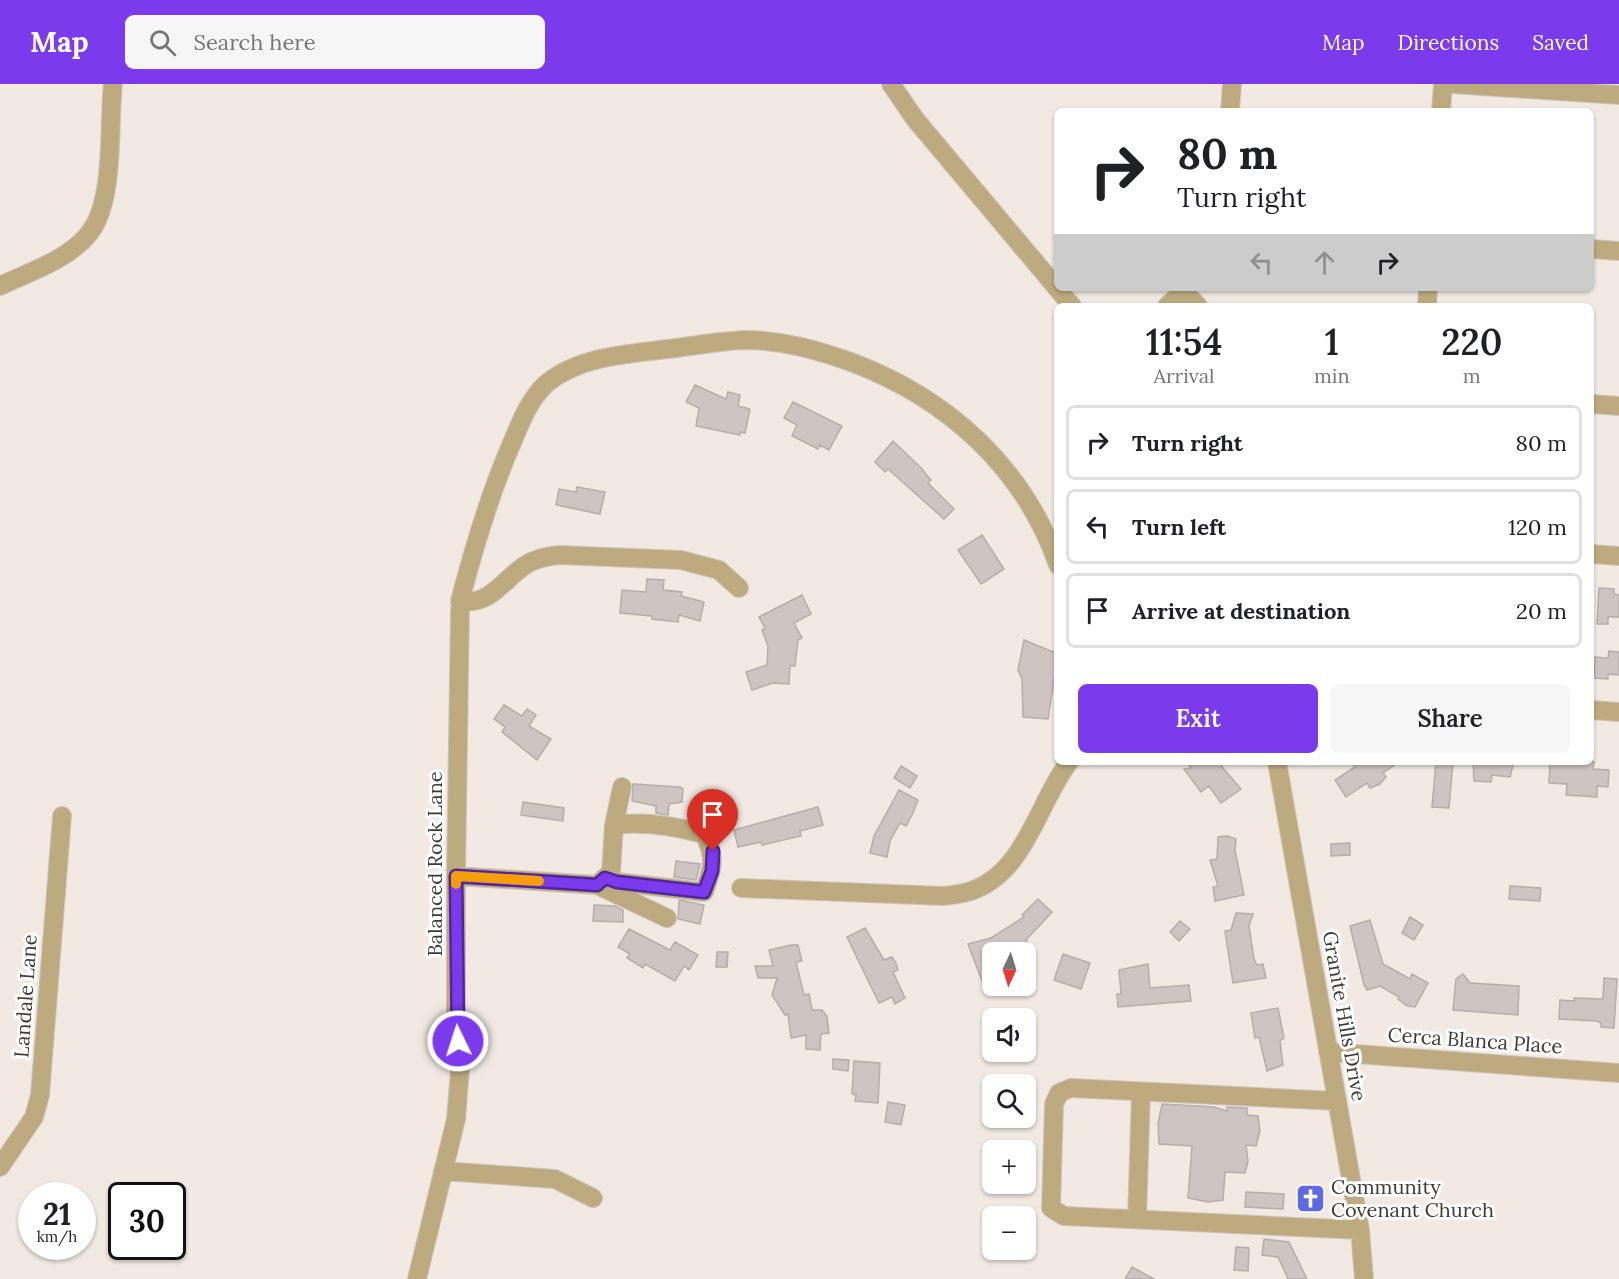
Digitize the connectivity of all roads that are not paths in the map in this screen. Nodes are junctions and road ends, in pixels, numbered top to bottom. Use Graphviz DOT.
graph roads {
  1 [pos="113,84"];
  2 [pos="891,84"];
  3 [pos="1232,84"];
  4 [pos="1443,84"];
  5 [pos="1452,84"];
  6 [pos="1619,95"];
  7 [pos="1230,108"];
  8 [pos="1441,108"];
  9 [pos="1594,249"];
  10 [pos="1619,251"];
  11 [pos="1054,285"];
  12 [pos="0,286"];
  13 [pos="1059,291"];
  14 [pos="1183,291"];
  15 [pos="1187,291"];
  16 [pos="1069,303"];
  17 [pos="1170,303"];
  18 [pos="1196,303"];
  19 [pos="1594,404"];
  20 [pos="1619,406"];
  21 [pos="1594,554"];
  22 [pos="1054,556"];
  23 [pos="1619,556"];
  24 [pos="739,588"];
  25 [pos="460,605"];
  26 [pos="1594,710"];
  27 [pos="1619,712"];
  28 [pos="1067,765"];
  29 [pos="1278,765"];
  30 [pos="622,787"];
  31 [pos="62,816"];
  32 [pos="614,825"];
  33 [pos="456,876"];
  34 [pos="601,882"];
  35 [pos="741,888"];
  36 [pos="667,918"];
  37 [pos="1328,1052"];
  38 [pos="1619,1073"];
  39 [pos="1141,1092"];
  40 [pos="1336,1101"];
  41 [pos="0,1167"];
  42 [pos="443,1171"];
  43 [pos="593,1198"];
  44 [pos="1137,1219"];
  45 [pos="1360,1230"];
  46 [pos="417,1279"];
  47 [pos="1364,1279"];
  1 -- 12 [label="street"];
  2 -- 11 [label="street"];
  3 -- 7 [label="street"];
  4 -- 8 [label="street"];
  5 -- 6 [label="street"];
  9 -- 10 [label="street"];
  13 -- 16 [label="street"];
  14 -- 17 [label="street"];
  15 -- 18 [label="street"];
  19 -- 20 [label="street"];
  21 -- 23 [label="street"];
  22 -- 25 [label="street, Balanced Rock Lane"];
  24 -- 25 [label="street"];
  25 -- 33 [label="street, Balanced Rock Lane"];
  26 -- 27 [label="street"];
  28 -- 35 [label="street"];
  29 -- 37 [label="street, Granite Hills Drive"];
  30 -- 32 [label="street"];
  31 -- 41 [label="street, Landale Lane"];
  32 -- 34 [label="street"];
  32 -- 34 [label="street"];
  33 -- 34 [label="street"];
  33 -- 42 [label="street, Balanced Rock Lane"];
  34 -- 36 [label="street"];
  37 -- 38 [label="street, Cerca Blanca Place"];
  37 -- 40 [label="street, Granite Hills Drive"];
  39 -- 40 [label="street"];
  39 -- 44 [label="street"];
  39 -- 44 [label="street"];
  40 -- 45 [label="street, Granite Hills Drive"];
  42 -- 43 [label="street"];
  42 -- 46 [label="street, Balanced Rock Lane"];
  44 -- 45 [label="street"];
  45 -- 47 [label="street, Granite Hills Drive"];
}
